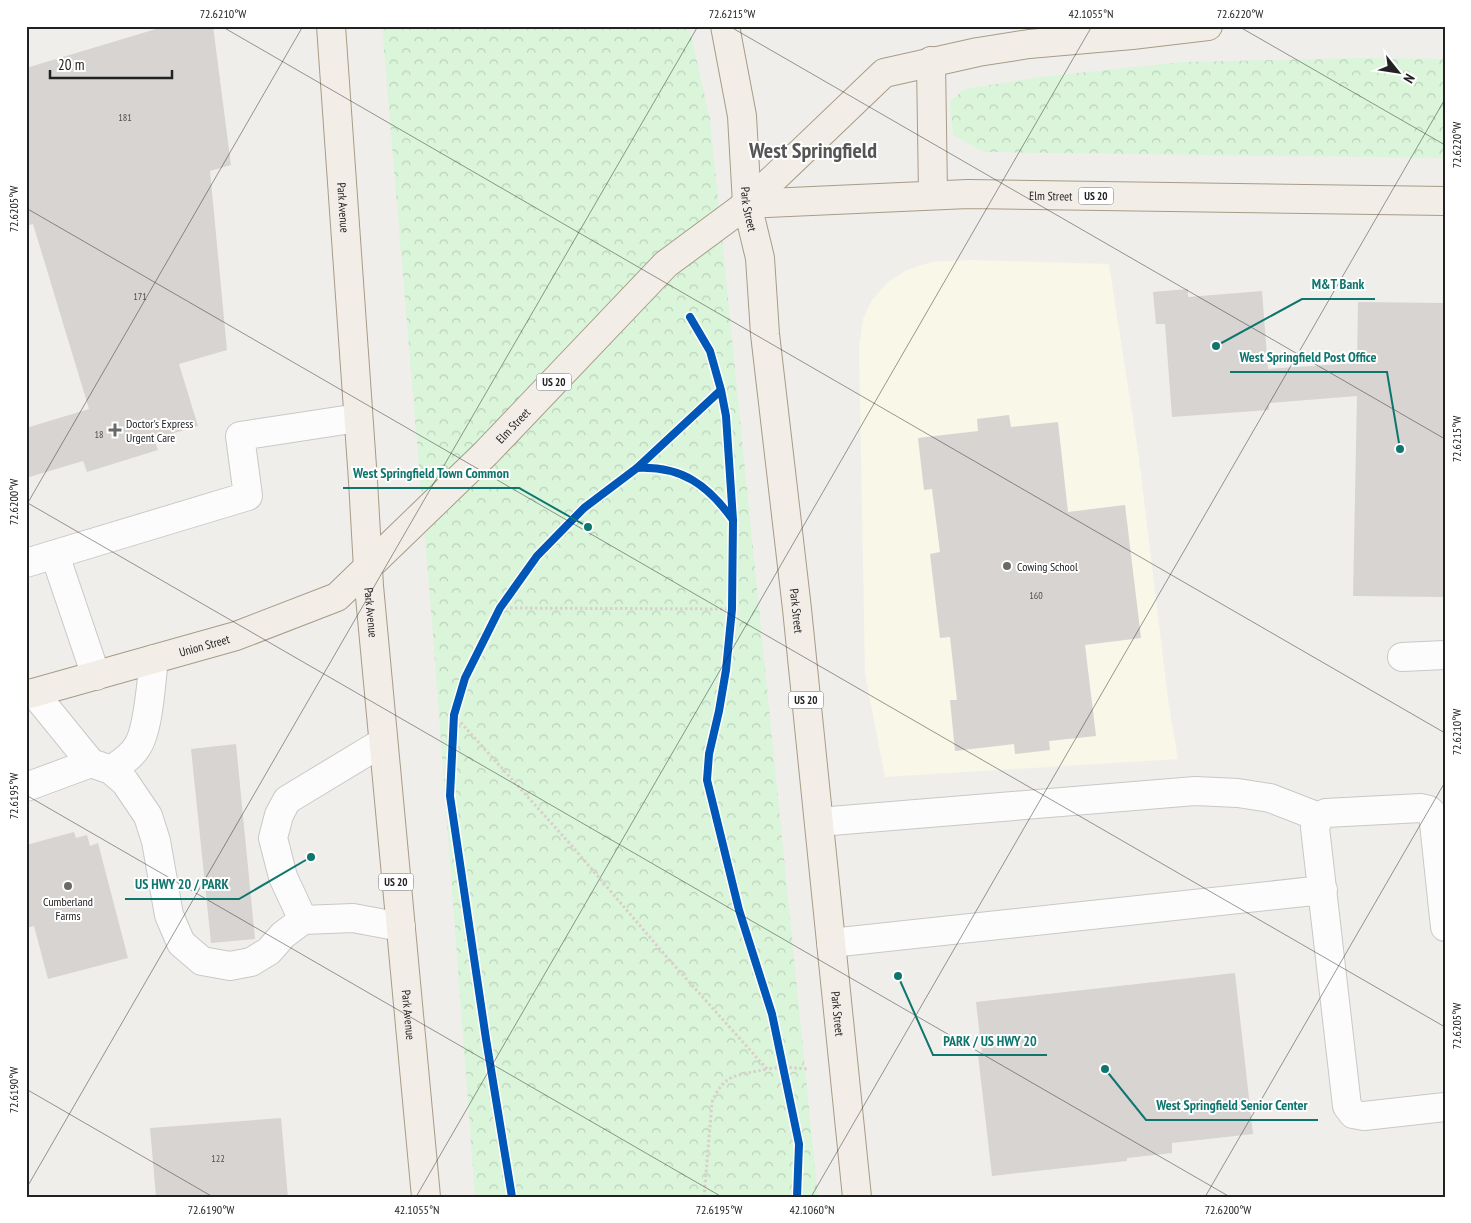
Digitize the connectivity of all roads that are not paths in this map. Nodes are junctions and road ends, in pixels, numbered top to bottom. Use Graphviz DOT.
graph roads {
  1 [pos="332,26"];
  2 [pos="725,26"];
  3 [pos="1208,26"];
  4 [pos="931,61"];
  5 [pos="933,195"];
  6 [pos="1445,201"];
  7 [pos="747,204"];
  8 [pos="358,418"];
  9 [pos="55,554"];
  10 [pos="26,563"];
  11 [pos="368,567"];
  12 [pos="1445,655"];
  13 [pos="1402,657"];
  14 [pos="154,659"];
  15 [pos="96,676"];
  16 [pos="30,694"];
  17 [pos="383,742"];
  18 [pos="101,767"];
  19 [pos="26,787"];
  20 [pos="1319,817"];
  21 [pos="819,822"];
  22 [pos="1322,890"];
  23 [pos="303,920"];
  24 [pos="401,927"];
  25 [pos="1445,927"];
  26 [pos="831,943"];
  27 [pos="1445,1107"];
  28 [pos="426,1197"];
  29 [pos="857,1197"];
  1 -- 8 [label="main road, Park Avenue"];
  2 -- 7 [label="main road, Park Street"];
  3 -- 4 [label="main road, Elm Street / US 20"];
  4 -- 5 [label="main road"];
  4 -- 7 [label="main road, Elm Street / US 20"];
  5 -- 6 [label="main road, Elm Street / US 20"];
  5 -- 7 [label="main road, Elm Street / US 20"];
  7 -- 11 [label="main road, Elm Street / US 20"];
  7 -- 21 [label="main road, Park Street / US 20"];
  8 -- 9 [label="lane"];
  8 -- 11 [label="main road, Park Avenue"];
  9 -- 10 [label="lane"];
  9 -- 15 [label="lane"];
  11 -- 14 [label="main road, Union Street"];
  11 -- 17 [label="main road, Park Avenue / US 20"];
  12 -- 13 [label="lane"];
  14 -- 15 [label="main road, Union Street"];
  14 -- 18 [label="lane"];
  15 -- 16 [label="main road, Union Street"];
  16 -- 18 [label="lane"];
  17 -- 23 [label="lane"];
  17 -- 24 [label="main road, Park Avenue / US 20"];
  18 -- 19 [label="lane"];
  18 -- 23 [label="lane"];
  20 -- 21 [label="lane"];
  20 -- 22 [label="lane"];
  20 -- 25 [label="lane"];
  21 -- 26 [label="main road, Park Street / US 20"];
  22 -- 26 [label="lane"];
  22 -- 27 [label="lane"];
  23 -- 24 [label="lane"];
  24 -- 28 [label="main road, Park Avenue / US 20"];
  26 -- 29 [label="main road, Park Street / US 20"];
}
